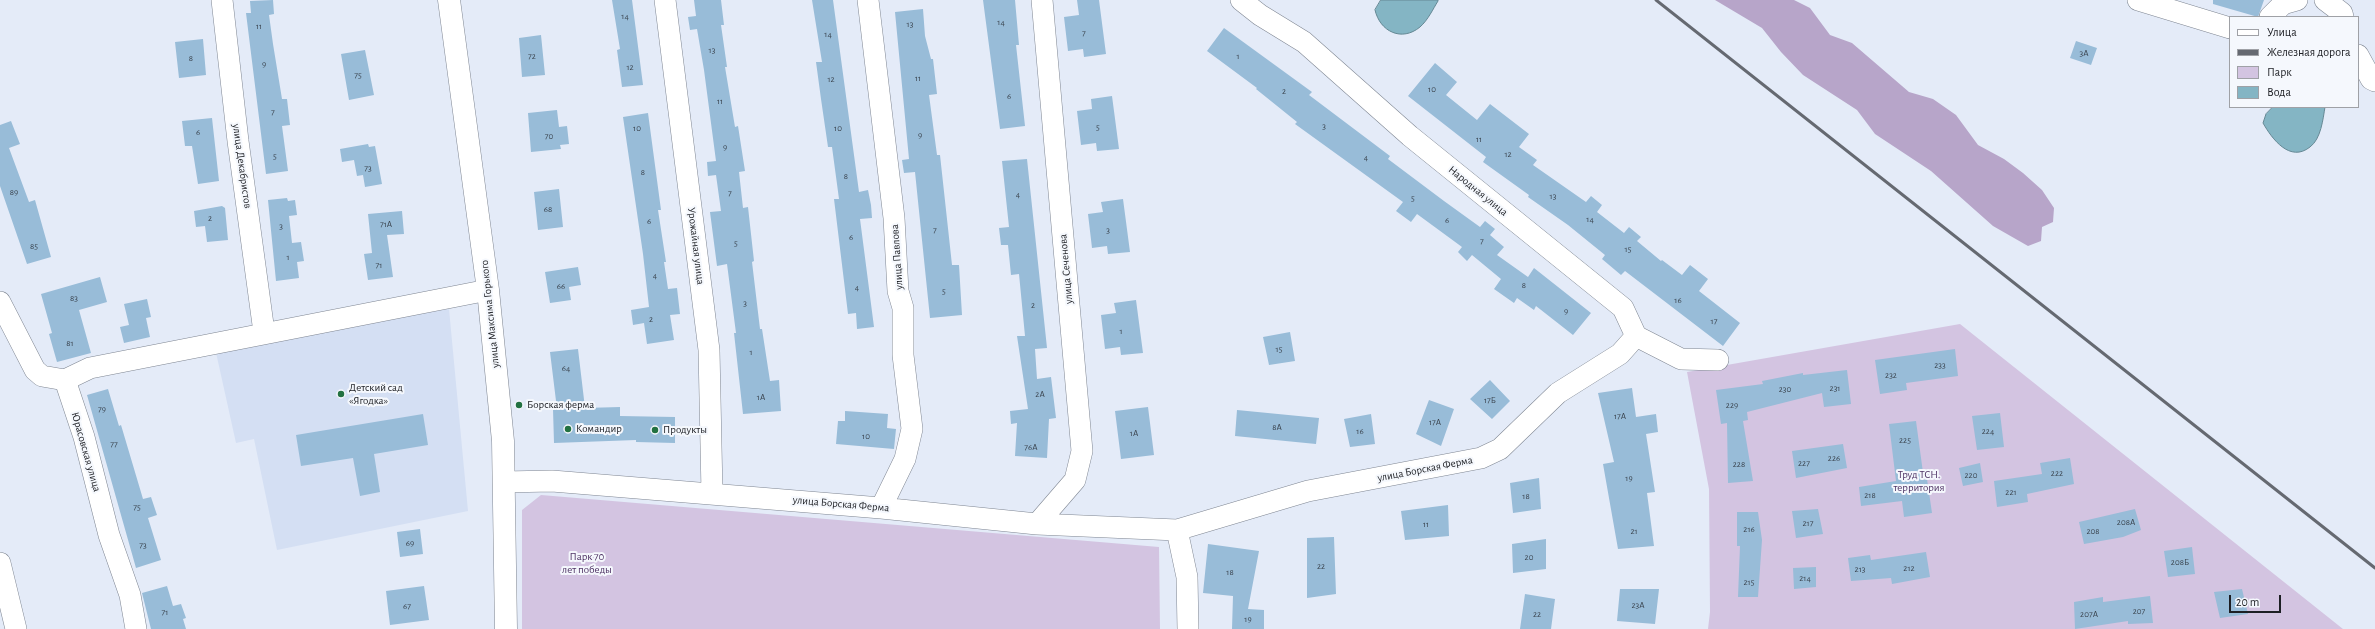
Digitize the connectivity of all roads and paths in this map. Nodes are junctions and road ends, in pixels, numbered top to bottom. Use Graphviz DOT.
graph roads {
  1 [pos="222,0"];
  2 [pos="449,0"];
  3 [pos="665,0"];
  4 [pos="868,0"];
  5 [pos="1042,0"];
  6 [pos="1241,0"];
  7 [pos="2138,0"];
  8 [pos="2297,0"];
  9 [pos="2325,0"];
  10 [pos="2271,16"];
  11 [pos="2343,16"];
  12 [pos="2229,28"];
  13 [pos="2359,58"];
  14 [pos="2375,81"];
  15 [pos="488,290"];
  16 [pos="0,302"];
  17 [pos="264,332"];
  18 [pos="1636,336"];
  19 [pos="1718,360"];
  20 [pos="65,380"];
  21 [pos="504,482"];
  22 [pos="712,493"];
  23 [pos="881,508"];
  24 [pos="1037,524"];
  25 [pos="1177,530"];
  26 [pos="0,563"];
  27 [pos="16,629"];
  28 [pos="136,629"];
  29 [pos="506,629"];
  30 [pos="1188,629"];
  1 -- 17 [label="street, улица Декабристов"];
  2 -- 15 [label="street, улица Максима Горького"];
  3 -- 22 [label="street, Урожайная улица"];
  4 -- 23 [label="street, улица Павлова"];
  5 -- 24 [label="street, улица Сеченова"];
  6 -- 18 [label="street, Народная улица"];
  7 -- 12 [label="street"];
  8 -- 10 [label="street"];
  9 -- 11 [label="street"];
  13 -- 14 [label="street"];
  15 -- 17 [label="street"];
  15 -- 21 [label="street, улица Максима Горького"];
  16 -- 20 [label="street"];
  17 -- 20 [label="street"];
  18 -- 19 [label="street"];
  18 -- 25 [label="street, улица Борская Ферма"];
  20 -- 28 [label="street, Юрасовская улица"];
  21 -- 22 [label="street, улица Борская Ферма"];
  21 -- 29 [label="street, улица Максима Горького"];
  22 -- 23 [label="street, улица Борская Ферма"];
  23 -- 24 [label="street, улица Борская Ферма"];
  24 -- 25 [label="street, улица Борская Ферма"];
  25 -- 30 [label="street"];
  26 -- 27 [label="street"];
}
